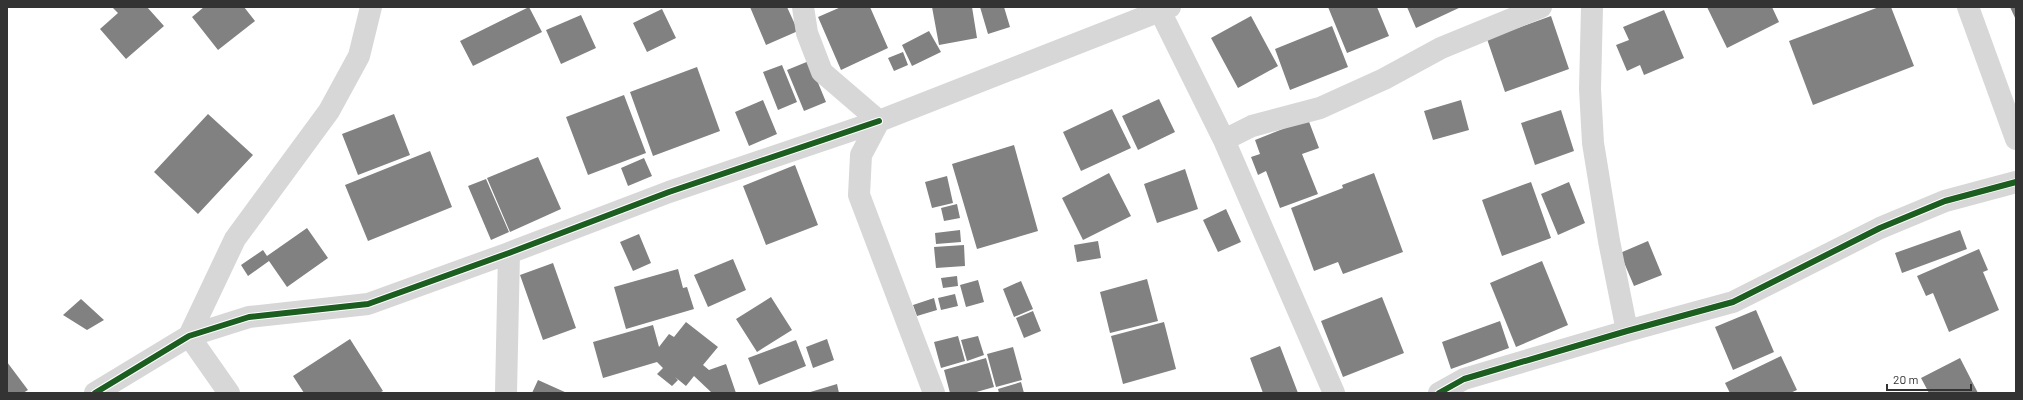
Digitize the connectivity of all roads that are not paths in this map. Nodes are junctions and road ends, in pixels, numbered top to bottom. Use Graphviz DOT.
graph roads {
  1 [pos="371,7"];
  2 [pos="803,7"];
  3 [pos="1541,7"];
  4 [pos="1592,7"];
  5 [pos="1968,7"];
  6 [pos="1165,9"];
  7 [pos="879,121"];
  8 [pos="2016,139"];
  9 [pos="1224,140"];
  10 [pos="2016,182"];
  11 [pos="509,253"];
  12 [pos="1626,331"];
  13 [pos="189,336"];
  14 [pos="95,393"];
  15 [pos="229,393"];
  16 [pos="506,393"];
  17 [pos="934,393"];
  18 [pos="1334,393"];
  19 [pos="1440,393"];
  1 -- 13 [label="street"];
  2 -- 7 [label="street"];
  3 -- 9 [label="street"];
  4 -- 12 [label="street"];
  5 -- 8 [label="street"];
  6 -- 7 [label="street"];
  6 -- 9 [label="street"];
  7 -- 11 [label="street"];
  7 -- 17 [label="street"];
  9 -- 18 [label="street"];
  10 -- 12 [label="street"];
  11 -- 13 [label="street"];
  11 -- 16 [label="street"];
  12 -- 19 [label="street"];
  13 -- 14 [label="street"];
  13 -- 15 [label="street"];
}
